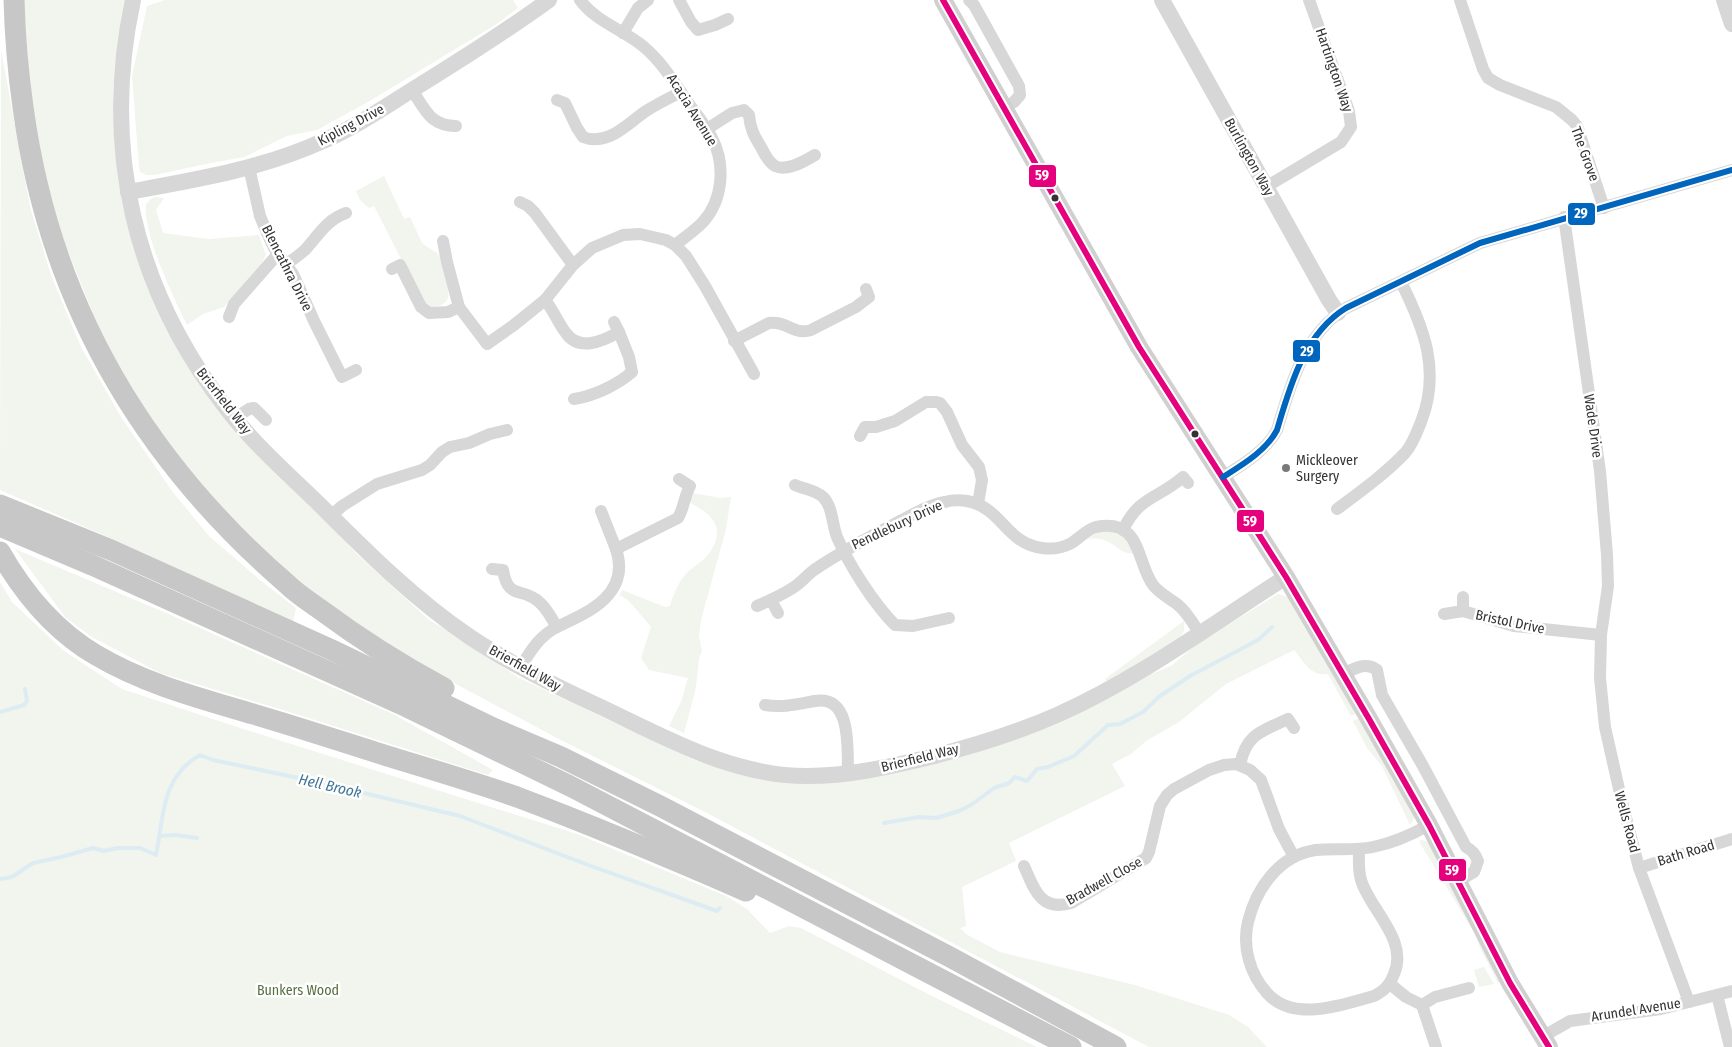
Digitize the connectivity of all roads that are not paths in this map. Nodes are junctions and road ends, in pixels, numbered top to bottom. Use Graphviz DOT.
graph roads {
  1 [pos="14,0"];
  2 [pos="133,0"];
  3 [pos="549,0"];
  4 [pos="580,0"];
  5 [pos="648,0"];
  6 [pos="679,0"];
  7 [pos="969,0"];
  8 [pos="1162,0"];
  9 [pos="1309,0"];
  10 [pos="1460,0"];
  11 [pos="1724,0"];
  12 [pos="949,2"];
  13 [pos="728,19"];
  14 [pos="1732,24"];
  15 [pos="623,32"];
  16 [pos="412,90"];
  17 [pos="681,92"];
  18 [pos="556,100"];
  19 [pos="1004,107"];
  20 [pos="456,126"];
  21 [pos="708,129"];
  22 [pos="815,155"];
  23 [pos="249,167"];
  24 [pos="1732,170"];
  25 [pos="1266,187"];
  26 [pos="128,192"];
  27 [pos="520,202"];
  28 [pos="1604,208"];
  29 [pos="346,214"];
  30 [pos="1564,217"];
  31 [pos="443,241"];
  32 [pos="675,245"];
  33 [pos="282,259"];
  34 [pos="573,265"];
  35 [pos="392,269"];
  36 [pos="1401,282"];
  37 [pos="866,289"];
  38 [pos="545,300"];
  39 [pos="459,308"];
  40 [pos="1338,313"];
  41 [pos="229,317"];
  42 [pos="734,341"];
  43 [pos="356,370"];
  44 [pos="754,374"];
  45 [pos="574,399"];
  46 [pos="234,418"];
  47 [pos="266,420"];
  48 [pos="507,430"];
  49 [pos="860,436"];
  50 [pos="1223,477"];
  51 [pos="679,479"];
  52 [pos="1188,483"];
  53 [pos="795,485"];
  54 [pos="0,504"];
  55 [pos="978,504"];
  56 [pos="1337,509"];
  57 [pos="601,511"];
  58 [pos="331,516"];
  59 [pos="0,526"];
  60 [pos="1123,530"];
  61 [pos="616,549"];
  62 [pos="844,550"];
  63 [pos="0,552"];
  64 [pos="492,570"];
  65 [pos="1286,577"];
  66 [pos="1464,597"];
  67 [pos="771,600"];
  68 [pos="757,606"];
  69 [pos="1463,611"];
  70 [pos="778,613"];
  71 [pos="1444,614"];
  72 [pos="949,617"];
  73 [pos="557,627"];
  74 [pos="1200,634"];
  75 [pos="1601,635"];
  76 [pos="520,668"];
  77 [pos="1343,674"];
  78 [pos="765,706"];
  79 [pos="1294,728"];
  80 [pos="561,757"];
  81 [pos="1240,765"];
  82 [pos="848,775"];
  83 [pos="1429,824"];
  84 [pos="1732,839"];
  85 [pos="1359,849"];
  86 [pos="1294,857"];
  87 [pos="1024,866"];
  88 [pos="1639,868"];
  89 [pos="1458,881"];
  90 [pos="830,922"];
  91 [pos="1390,984"];
  92 [pos="1469,988"];
  93 [pos="1732,991"];
  94 [pos="1717,995"];
  95 [pos="1689,1002"];
  96 [pos="1422,1005"];
  97 [pos="1546,1042"];
  98 [pos="1071,1047"];
  99 [pos="1116,1047"];
  100 [pos="1436,1047"];
  101 [pos="1730,1047"];
  1 -- 80 [label="highway"];
  2 -- 26 [label="street, Brierfield Way"];
  3 -- 16 [label="street, Kipling Drive"];
  4 -- 15 [label="street, Acacia Avenue"];
  5 -- 15 [label="street"];
  6 -- 13 [label="street"];
  7 -- 19 [label="street"];
  8 -- 25 [label="street, Burlington Way"];
  9 -- 25 [label="street, Hartington Way"];
  10 -- 28 [label="street, The Grove"];
  11 -- 14 [label="street"];
  12 -- 19 [label="main road"];
  15 -- 17 [label="street, Acacia Avenue"];
  16 -- 20 [label="street"];
  16 -- 23 [label="street, Kipling Drive"];
  17 -- 18 [label="street"];
  17 -- 21 [label="street, Acacia Avenue"];
  19 -- 50 [label="main road"];
  21 -- 22 [label="street"];
  21 -- 32 [label="street, Acacia Avenue"];
  23 -- 26 [label="street, Kipling Drive"];
  23 -- 33 [label="street, Blencathra Drive"];
  24 -- 28 [label="street"];
  25 -- 40 [label="street, Burlington Way"];
  26 -- 46 [label="street, Brierfield Way"];
  27 -- 34 [label="street"];
  28 -- 30 [label="street"];
  29 -- 33 [label="street"];
  30 -- 36 [label="street"];
  30 -- 75 [label="street, Wade Drive"];
  31 -- 39 [label="street"];
  32 -- 34 [label="street"];
  32 -- 42 [label="street"];
  33 -- 41 [label="street"];
  33 -- 43 [label="street, Blencathra Drive"];
  34 -- 38 [label="street"];
  35 -- 39 [label="street"];
  36 -- 40 [label="street"];
  36 -- 56 [label="street"];
  37 -- 42 [label="street"];
  38 -- 39 [label="street"];
  38 -- 45 [label="street"];
  40 -- 50 [label="street"];
  42 -- 44 [label="street"];
  46 -- 47 [label="street"];
  46 -- 58 [label="street, Brierfield Way"];
  48 -- 58 [label="street"];
  49 -- 55 [label="street"];
  50 -- 65 [label="main road"];
  51 -- 61 [label="street"];
  52 -- 60 [label="street"];
  53 -- 62 [label="street"];
  54 -- 80 [label="highway"];
  55 -- 60 [label="street, Pendlebury Drive"];
  55 -- 62 [label="street, Pendlebury Drive"];
  57 -- 61 [label="street"];
  58 -- 76 [label="street, Brierfield Way"];
  59 -- 90 [label="highway"];
  60 -- 74 [label="street"];
  61 -- 73 [label="street"];
  62 -- 67 [label="street, Pendlebury Drive"];
  62 -- 72 [label="street"];
  63 -- 90 [label="highway"];
  64 -- 73 [label="street"];
  65 -- 74 [label="street, Brierfield Way"];
  65 -- 77 [label="main road"];
  66 -- 69 [label="street, Bristol Drive"];
  67 -- 68 [label="street, Pendlebury Drive"];
  67 -- 70 [label="street"];
  69 -- 71 [label="street"];
  69 -- 75 [label="street, Bristol Drive"];
  73 -- 76 [label="street"];
  74 -- 82 [label="street, Brierfield Way"];
  75 -- 88 [label="street, Wells Road"];
  76 -- 82 [label="street, Brierfield Way"];
  77 -- 83 [label="main road"];
  77 -- 89 [label="street"];
  78 -- 82 [label="street"];
  79 -- 81 [label="street"];
  80 -- 99 [label="highway"];
  81 -- 86 [label="street"];
  81 -- 87 [label="street, Bradwell Close"];
  83 -- 85 [label="street"];
  83 -- 89 [label="main road"];
  84 -- 88 [label="street, Bath Road"];
  85 -- 86 [label="street"];
  85 -- 91 [label="street"];
  86 -- 91 [label="street"];
  88 -- 95 [label="street, Wells Road"];
  89 -- 97 [label="main road"];
  90 -- 98 [label="highway"];
  91 -- 96 [label="street"];
  92 -- 96 [label="street"];
  93 -- 94 [label="street, Arundel Avenue"];
  94 -- 95 [label="street, Arundel Avenue"];
  94 -- 101 [label="street"];
  95 -- 97 [label="street, Arundel Avenue"];
  96 -- 100 [label="street"];
}
